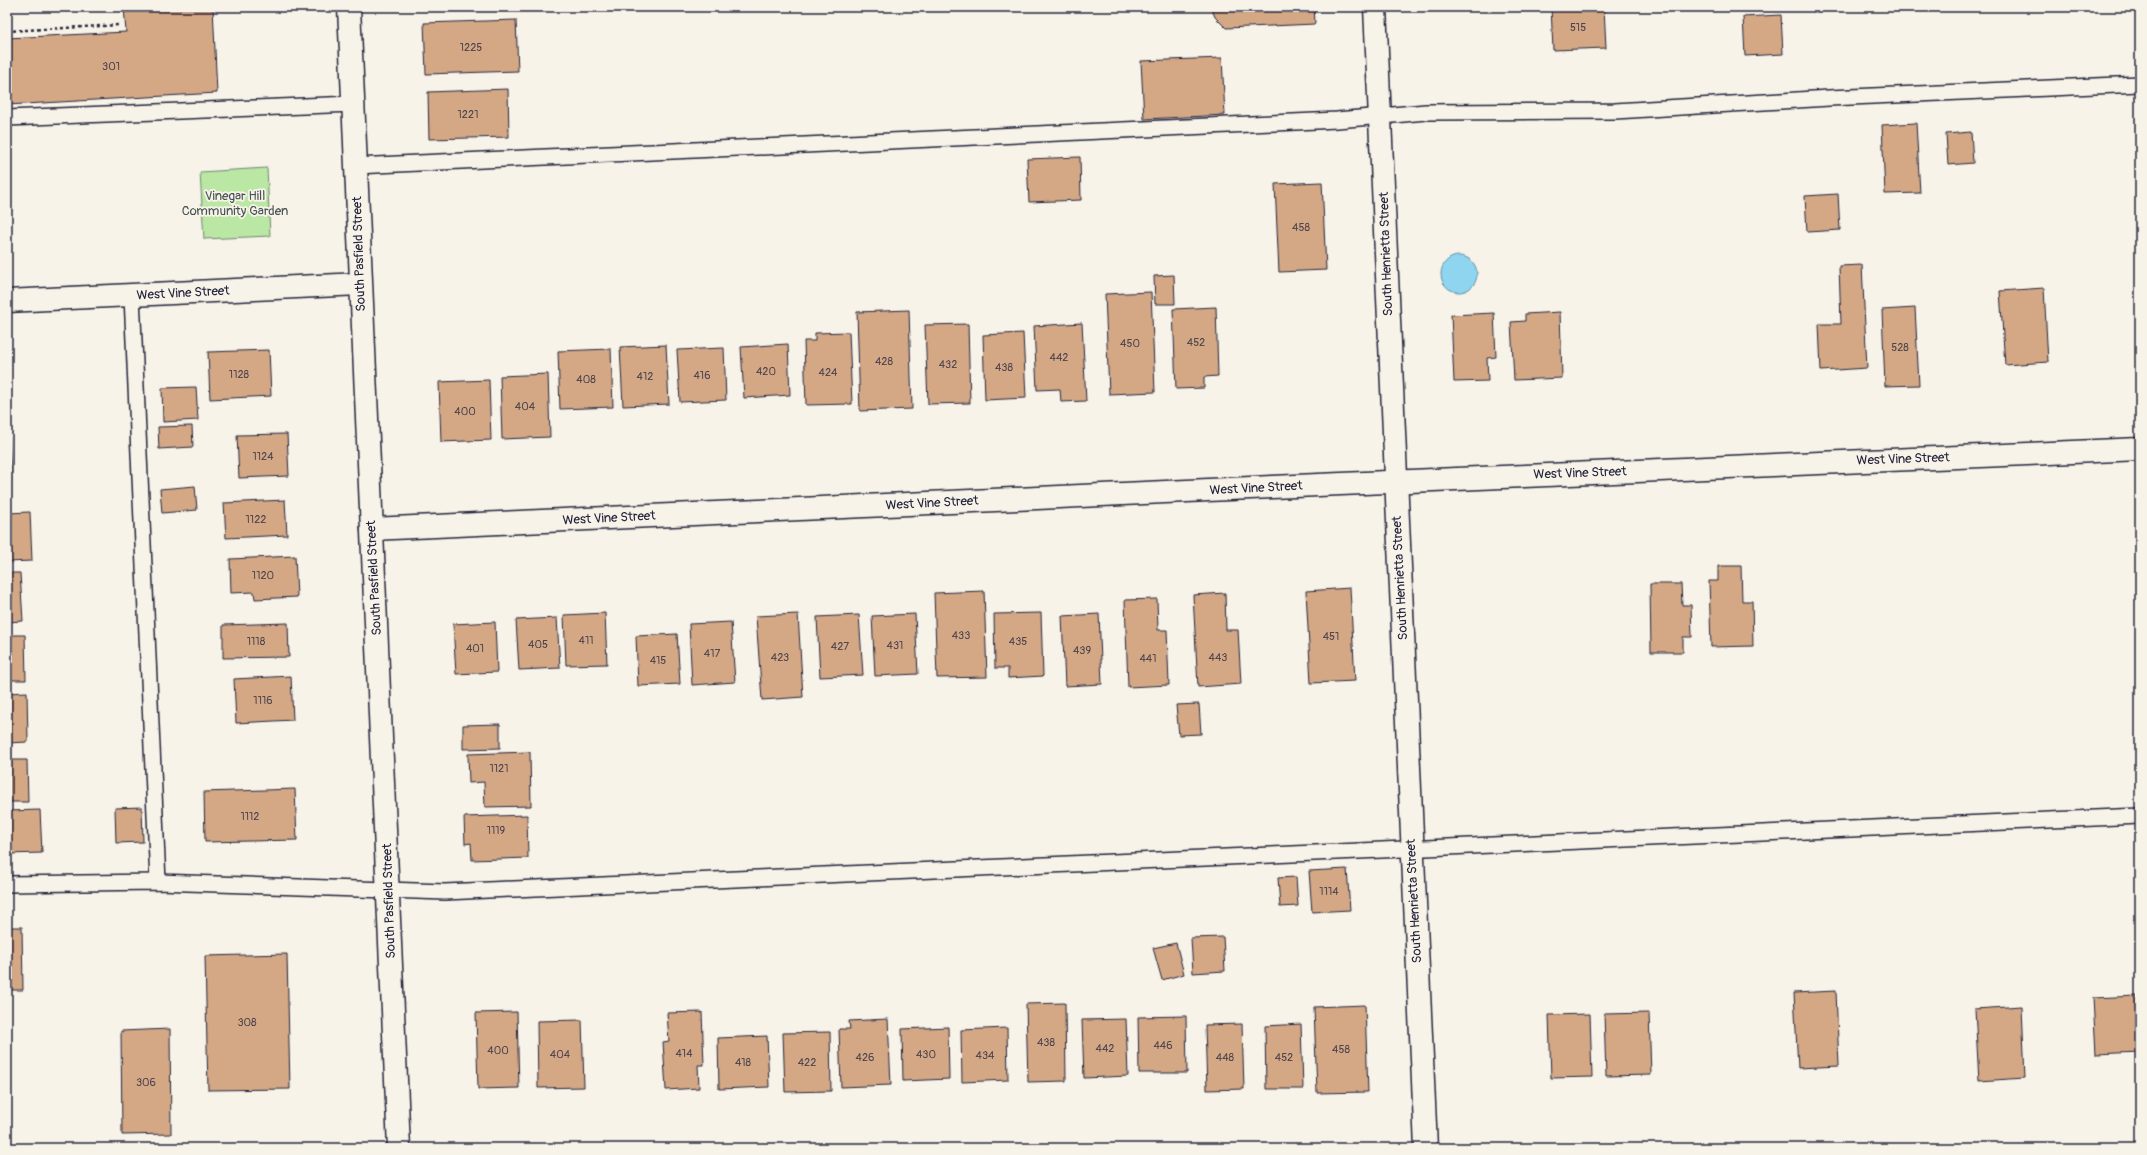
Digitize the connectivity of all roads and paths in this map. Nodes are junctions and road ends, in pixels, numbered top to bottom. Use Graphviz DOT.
graph roads {
  1 [pos="349,7"];
  2 [pos="1375,7"];
  3 [pos="120,25"];
  4 [pos="7,31"];
  5 [pos="2140,84"];
  6 [pos="353,104"];
  7 [pos="1381,116"];
  8 [pos="7,118"];
  9 [pos="355,166"];
  10 [pos="360,284"];
  11 [pos="132,296"];
  12 [pos="7,301"];
  13 [pos="2140,449"];
  14 [pos="1396,481"];
  15 [pos="372,529"];
  16 [pos="2140,816"];
  17 [pos="1412,847"];
  18 [pos="158,882"];
  19 [pos="7,884"];
  20 [pos="388,890"];
  21 [pos="399,1148"];
  22 [pos="1426,1148"];
  1 -- 6 [label="street, South Pasfield Street"];
  2 -- 7 [label="street, South Henrietta Street"];
  3 -- 4 [label="path"];
  5 -- 7 [label="lane"];
  6 -- 8 [label="lane"];
  6 -- 9 [label="street, South Pasfield Street"];
  7 -- 9 [label="lane"];
  7 -- 14 [label="street, South Henrietta Street"];
  9 -- 10 [label="street, South Pasfield Street"];
  10 -- 11 [label="street, West Vine Street"];
  10 -- 15 [label="street, South Pasfield Street"];
  11 -- 12 [label="street, West Vine Street"];
  11 -- 18 [label="lane"];
  13 -- 14 [label="street, West Vine Street"];
  14 -- 15 [label="street, West Vine Street"];
  14 -- 17 [label="street, South Henrietta Street"];
  15 -- 20 [label="street, South Pasfield Street"];
  16 -- 17 [label="lane"];
  17 -- 20 [label="lane"];
  17 -- 22 [label="street, South Henrietta Street"];
  18 -- 19 [label="lane"];
  18 -- 20 [label="lane"];
  20 -- 21 [label="street, South Pasfield Street"];
}
